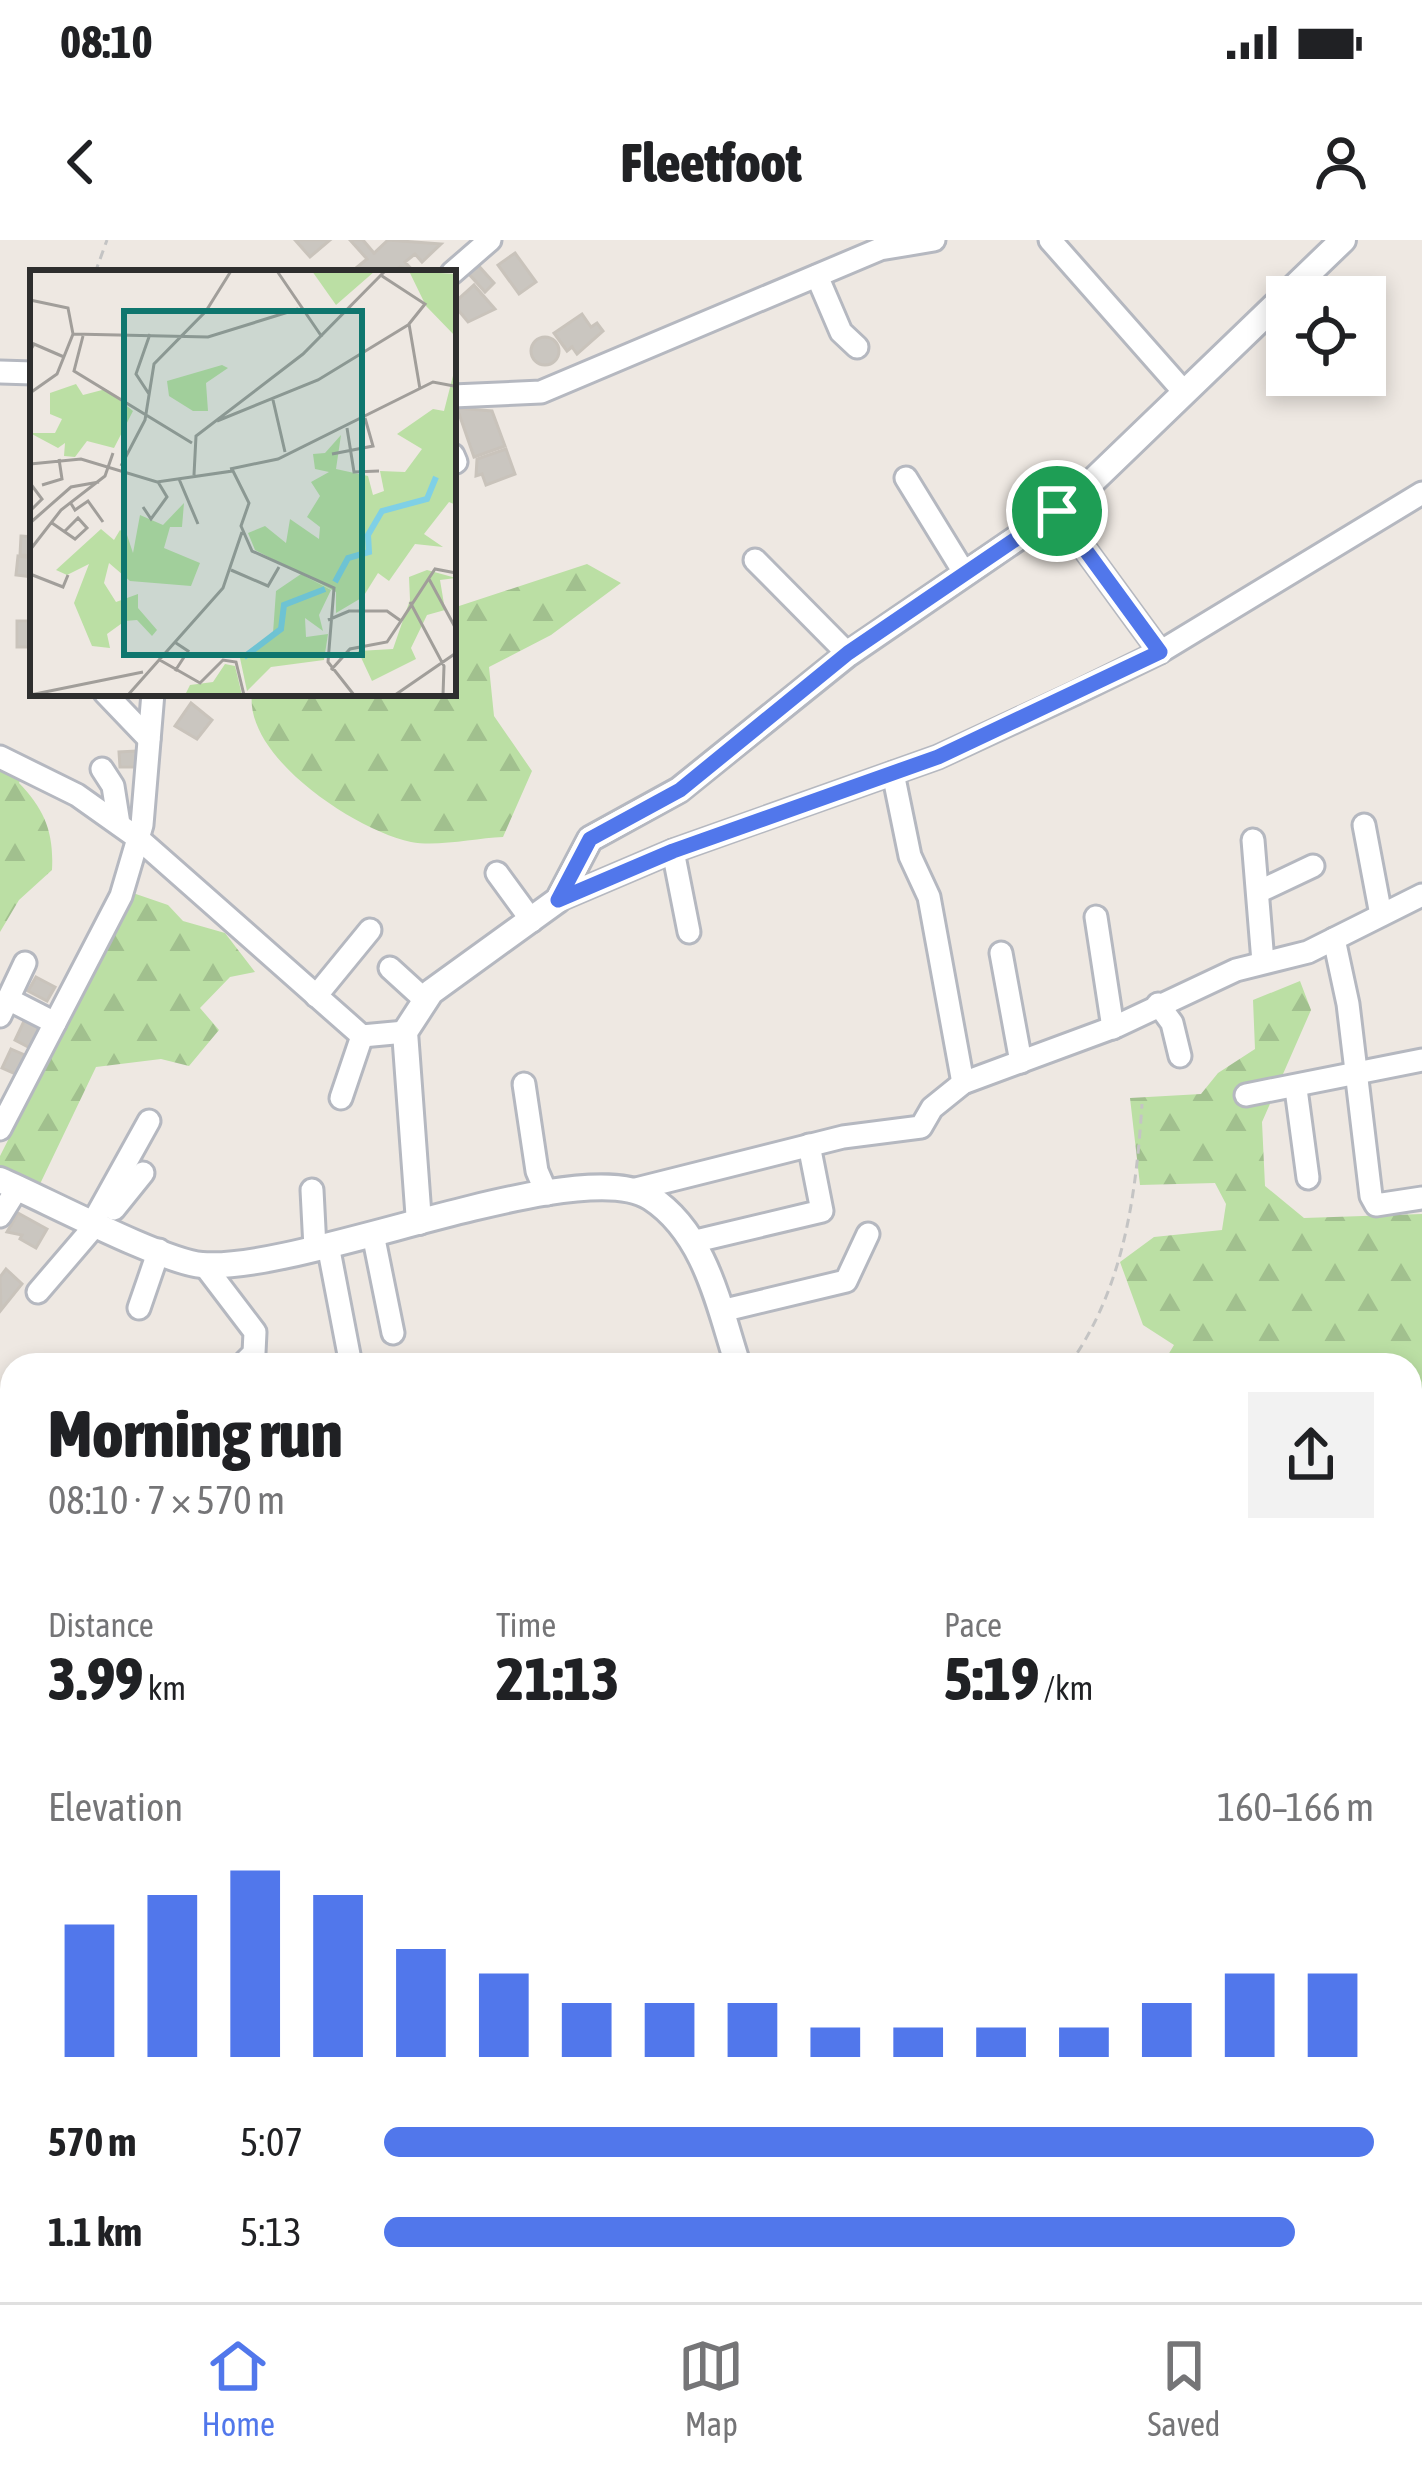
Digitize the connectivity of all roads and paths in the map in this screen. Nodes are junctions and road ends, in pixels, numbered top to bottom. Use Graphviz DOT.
graph roads {
  1 [pos="107,240"];
  2 [pos="490,240"];
  3 [pos="934,240"];
  4 [pos="1050,240"];
  5 [pos="1343,240"];
  6 [pos="96,270"];
  7 [pos="455,270"];
  8 [pos="817,276"];
  9 [pos="856,347"];
  10 [pos="0,372"];
  11 [pos="30,373"];
  12 [pos="1185,392"];
  13 [pos="456,396"];
  14 [pos="906,478"];
  15 [pos="1422,493"];
  16 [pos="1057,511"];
  17 [pos="755,560"];
  18 [pos="965,574"];
  19 [pos="1160,652"];
  20 [pos="848,653"];
  21 [pos="108,696"];
  22 [pos="153,696"];
  23 [pos="149,739"];
  24 [pos="0,757"];
  25 [pos="102,769"];
  26 [pos="893,773"];
  27 [pos="119,824"];
  28 [pos="1364,825"];
  29 [pos="139,839"];
  30 [pos="1253,840"];
  31 [pos="673,851"];
  32 [pos="1313,866"];
  33 [pos="496,873"];
  34 [pos="1258,892"];
  35 [pos="1422,895"];
  36 [pos="558,900"];
  37 [pos="1382,915"];
  38 [pos="1096,916"];
  39 [pos="532,921"];
  40 [pos="370,930"];
  41 [pos="689,932"];
  42 [pos="1334,939"];
  43 [pos="1001,953"];
  44 [pos="1263,962"];
  45 [pos="25,963"];
  46 [pos="390,968"];
  47 [pos="316,996"];
  48 [pos="424,999"];
  49 [pos="1158,1004"];
  50 [pos="4,1008"];
  51 [pos="55,1023"];
  52 [pos="1113,1028"];
  53 [pos="405,1032"];
  54 [pos="362,1036"];
  55 [pos="1180,1056"];
  56 [pos="1422,1060"];
  57 [pos="1022,1062"];
  58 [pos="1354,1075"];
  59 [pos="524,1084"];
  60 [pos="963,1084"];
  61 [pos="1296,1089"];
  62 [pos="1246,1095"];
  63 [pos="341,1098"];
  64 [pos="1142,1104"];
  65 [pos="149,1121"];
  66 [pos="0,1129"];
  67 [pos="808,1145"];
  68 [pos="143,1173"];
  69 [pos="1308,1178"];
  70 [pos="9,1184"];
  71 [pos="312,1190"];
  72 [pos="632,1190"];
  73 [pos="547,1194"];
  74 [pos="1422,1198"];
  75 [pos="0,1216"];
  76 [pos="419,1222"];
  77 [pos="99,1223"];
  78 [pos="373,1234"];
  79 [pos="868,1234"];
  80 [pos="692,1242"];
  81 [pos="321,1246"];
  82 [pos="159,1250"];
  83 [pos="204,1265"];
  84 [pos="38,1292"];
  85 [pos="139,1308"];
  86 [pos="721,1311"];
  87 [pos="393,1333"];
  88 [pos="254,1353"];
  89 [pos="348,1353"];
  90 [pos="735,1353"];
  91 [pos="1076,1353"];
  1 -- 6 [label="path"];
  2 -- 7 [label="street"];
  3 -- 8 [label="street"];
  4 -- 12 [label="street"];
  5 -- 12 [label="street"];
  8 -- 9 [label="street"];
  8 -- 13 [label="street"];
  10 -- 11 [label="street"];
  12 -- 16 [label="street"];
  14 -- 18 [label="street"];
  15 -- 19 [label="street"];
  16 -- 18 [label="street"];
  16 -- 19 [label="street"];
  17 -- 20 [label="street"];
  18 -- 20 [label="street"];
  19 -- 26 [label="street"];
  20 -- 36 [label="street"];
  21 -- 23 [label="street"];
  22 -- 23 [label="street"];
  23 -- 29 [label="street"];
  24 -- 27 [label="street"];
  25 -- 27 [label="street"];
  26 -- 31 [label="street"];
  26 -- 60 [label="street"];
  27 -- 29 [label="street"];
  28 -- 37 [label="street"];
  29 -- 47 [label="street"];
  29 -- 51 [label="street"];
  30 -- 34 [label="street"];
  31 -- 36 [label="street"];
  31 -- 41 [label="street"];
  32 -- 34 [label="street"];
  33 -- 39 [label="street"];
  34 -- 44 [label="street"];
  35 -- 37 [label="street"];
  36 -- 39 [label="street"];
  37 -- 42 [label="street"];
  38 -- 52 [label="street"];
  39 -- 48 [label="street"];
  40 -- 47 [label="street"];
  42 -- 44 [label="street"];
  42 -- 58 [label="street"];
  43 -- 57 [label="street"];
  44 -- 49 [label="street"];
  45 -- 50 [label="street"];
  46 -- 48 [label="street"];
  47 -- 54 [label="street"];
  48 -- 53 [label="street"];
  49 -- 52 [label="street"];
  49 -- 55 [label="street"];
  50 -- 51 [label="street"];
  51 -- 66 [label="street"];
  52 -- 57 [label="street"];
  53 -- 54 [label="street"];
  53 -- 76 [label="street"];
  54 -- 63 [label="street"];
  56 -- 58 [label="street"];
  57 -- 60 [label="street"];
  58 -- 61 [label="street"];
  58 -- 74 [label="street"];
  59 -- 73 [label="street"];
  60 -- 67 [label="street"];
  61 -- 62 [label="street"];
  61 -- 69 [label="street"];
  64 -- 91 [label="path"];
  65 -- 77 [label="street"];
  67 -- 72 [label="street"];
  67 -- 80 [label="street"];
  68 -- 77 [label="street"];
  70 -- 75 [label="street"];
  70 -- 77 [label="street"];
  71 -- 81 [label="street"];
  72 -- 73 [label="street"];
  72 -- 80 [label="street"];
  73 -- 76 [label="street"];
  76 -- 78 [label="street"];
  77 -- 82 [label="street"];
  77 -- 84 [label="street"];
  78 -- 81 [label="street"];
  78 -- 87 [label="street"];
  79 -- 86 [label="street"];
  80 -- 86 [label="street"];
  81 -- 83 [label="street"];
  81 -- 89 [label="street"];
  82 -- 83 [label="street"];
  82 -- 85 [label="street"];
  83 -- 88 [label="street"];
  86 -- 90 [label="street"];
}
